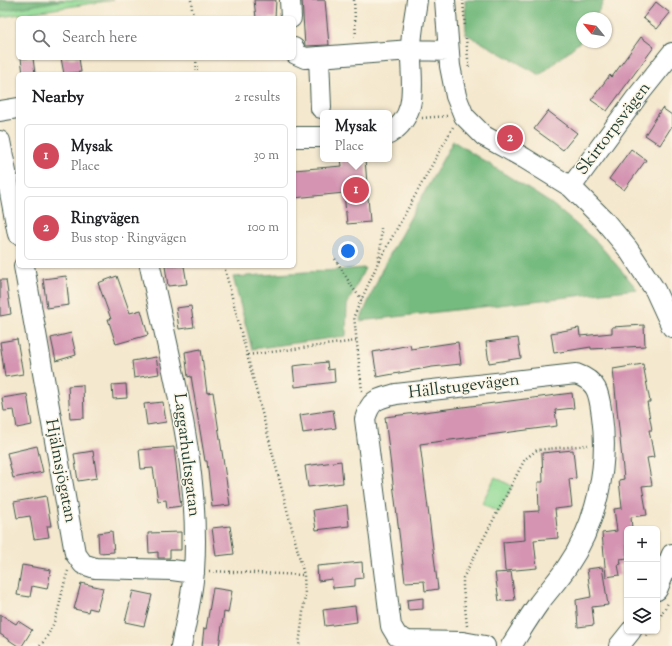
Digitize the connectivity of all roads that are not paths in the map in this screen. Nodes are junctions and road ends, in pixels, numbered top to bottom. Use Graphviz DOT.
graph roads {
  1 [pos="290,0"];
  2 [pos="417,0"];
  3 [pos="446,0"];
  4 [pos="291,16"];
  5 [pos="411,50"];
  6 [pos="449,51"];
  7 [pos="672,53"];
  8 [pos="296,54"];
  9 [pos="319,57"];
  10 [pos="16,108"];
  11 [pos="321,108"];
  12 [pos="0,111"];
  13 [pos="392,132"];
  14 [pos="296,137"];
  15 [pos="320,137"];
  16 [pos="0,141"];
  17 [pos="572,187"];
  18 [pos="16,224"];
  19 [pos="24,268"];
  20 [pos="150,268"];
  21 [pos="672,327"];
  22 [pos="672,554"];
  23 [pos="194,573"];
  24 [pos="663,596"];
  25 [pos="629,634"];
  26 [pos="477,644"];
  27 [pos="181,646"];
  28 [pos="511,646"];
  29 [pos="619,646"];
  1 -- 4 [label="street"];
  2 -- 5 [label="street"];
  3 -- 6 [label="street"];
  5 -- 6 [label="street"];
  5 -- 9 [label="street"];
  5 -- 13 [label="street"];
  6 -- 17 [label="street"];
  7 -- 17 [label="street, Skirtorpsvägen"];
  8 -- 9 [label="street"];
  9 -- 11 [label="street"];
  10 -- 12 [label="street"];
  14 -- 15 [label="street"];
  16 -- 18 [label="street"];
  17 -- 21 [label="street"];
  19 -- 23 [label="street, Hjälmsjögatan"];
  20 -- 23 [label="street, Laggarhultsgatan"];
  22 -- 24 [label="street"];
  23 -- 27 [label="street, Laggarhultsgatan"];
  25 -- 29 [label="street"];
  26 -- 28 [label="street, Hällstugevägen"];
}
